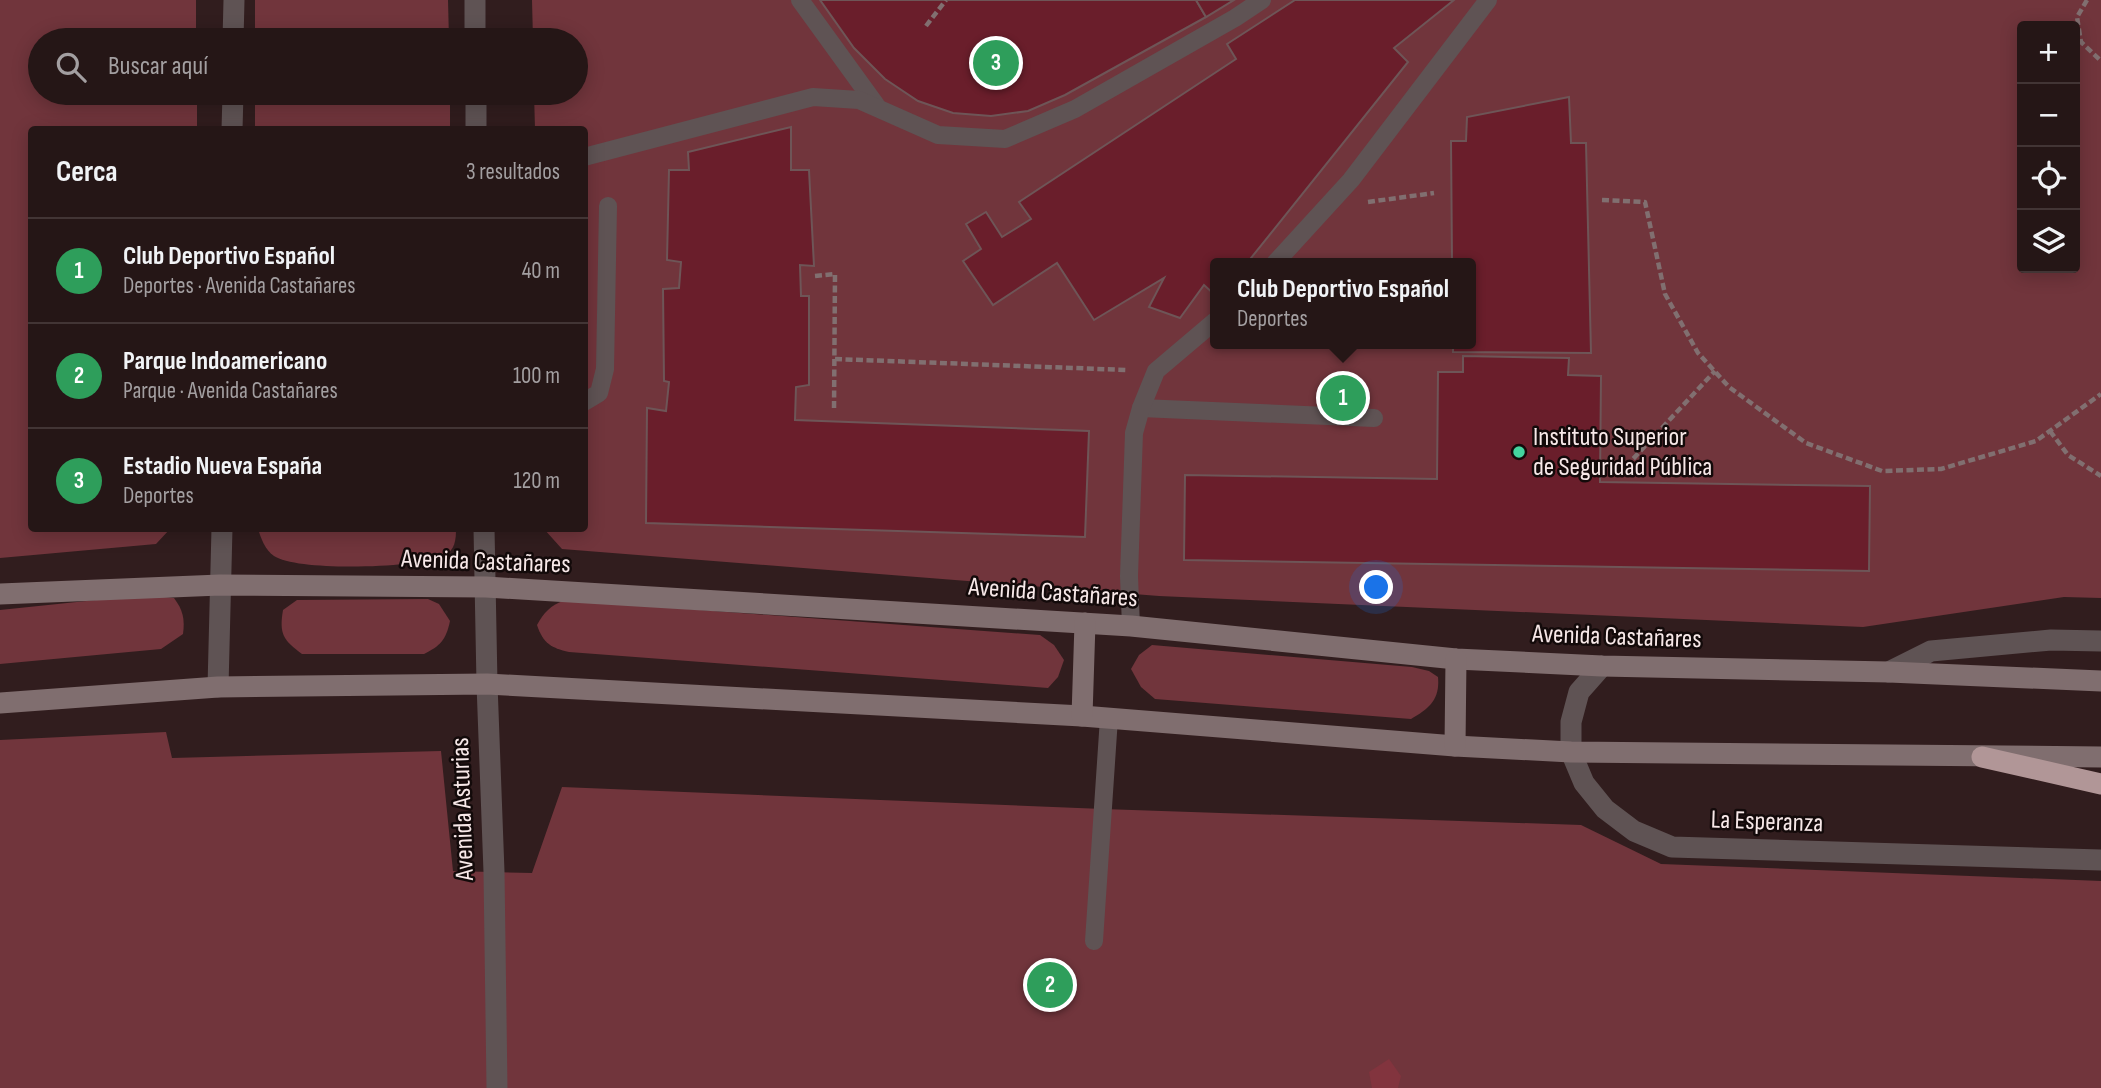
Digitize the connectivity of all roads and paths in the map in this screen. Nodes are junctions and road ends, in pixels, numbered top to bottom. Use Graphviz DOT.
graph roads {
  1 [pos="234,0"];
  2 [pos="475,0"];
  3 [pos="800,0"];
  4 [pos="946,0"];
  5 [pos="1262,0"];
  6 [pos="1488,0"];
  7 [pos="2087,0"];
  8 [pos="926,26"];
  9 [pos="233,28"];
  10 [pos="475,28"];
  11 [pos="2101,61"];
  12 [pos="233,105"];
  13 [pos="476,105"];
  14 [pos="878,108"];
  15 [pos="232,126"];
  16 [pos="476,126"];
  17 [pos="588,156"];
  18 [pos="1434,193"];
  19 [pos="1602,200"];
  20 [pos="608,205"];
  21 [pos="1326,208"];
  22 [pos="1280,258"];
  23 [pos="815,276"];
  24 [pos="1210,325"];
  25 [pos="835,359"];
  26 [pos="1156,371"];
  27 [pos="1715,371"];
  28 [pos="2101,394"];
  29 [pos="588,400"];
  30 [pos="1141,408"];
  31 [pos="834,411"];
  32 [pos="1374,418"];
  33 [pos="2050,431"];
  34 [pos="1619,474"];
  35 [pos="2101,476"];
  36 [pos="222,532"];
  37 [pos="484,532"];
  38 [pos="220,585"];
  39 [pos="486,587"];
  40 [pos="0,594"];
  41 [pos="1085,623"];
  42 [pos="1131,626"];
  43 [pos="2101,641"];
  44 [pos="1456,659"];
  45 [pos="1602,667"];
  46 [pos="1889,672"];
  47 [pos="2101,681"];
  48 [pos="487,684"];
  49 [pos="218,687"];
  50 [pos="0,703"];
  51 [pos="1082,716"];
  52 [pos="1109,718"];
  53 [pos="1455,746"];
  54 [pos="1571,752"];
  55 [pos="1982,757"];
  56 [pos="2101,757"];
  57 [pos="2101,784"];
  58 [pos="2101,860"];
  59 [pos="1094,942"];
  60 [pos="497,1088"];
  1 -- 9 [label="street"];
  2 -- 10 [label="street"];
  3 -- 14 [label="lane"];
  4 -- 8 [label="path"];
  5 -- 14 [label="lane"];
  6 -- 21 [label="lane"];
  7 -- 11 [label="path"];
  12 -- 15 [label="street"];
  13 -- 16 [label="street"];
  14 -- 17 [label="lane"];
  18 -- 21 [label="path"];
  19 -- 27 [label="path"];
  20 -- 29 [label="lane"];
  21 -- 22 [label="lane"];
  23 -- 25 [label="path"];
  24 -- 26 [label="lane"];
  25 -- 26 [label="path"];
  25 -- 31 [label="path"];
  26 -- 30 [label="lane"];
  27 -- 33 [label="path"];
  27 -- 34 [label="path"];
  28 -- 33 [label="path"];
  30 -- 32 [label="lane"];
  30 -- 42 [label="lane"];
  33 -- 35 [label="path"];
  36 -- 38 [label="street"];
  37 -- 39 [label="street, Avenida Asturias"];
  38 -- 39 [label="main road, Avenida Castañares"];
  38 -- 40 [label="main road, Avenida Castañares"];
  38 -- 49 [label="street"];
  39 -- 41 [label="main road, Avenida Castañares"];
  39 -- 48 [label="street, Avenida Asturias"];
  41 -- 42 [label="main road, Avenida Castañares"];
  41 -- 51 [label="main road"];
  42 -- 44 [label="main road, Avenida Castañares"];
  43 -- 46 [label="street"];
  44 -- 45 [label="main road, Avenida Castañares"];
  44 -- 53 [label="main road"];
  45 -- 46 [label="main road, Avenida Castañares"];
  45 -- 54 [label="street, La Esperanza"];
  46 -- 47 [label="main road, Avenida Castañares"];
  48 -- 49 [label="main road"];
  48 -- 51 [label="main road"];
  48 -- 60 [label="street, Avenida Asturias"];
  49 -- 50 [label="main road"];
  51 -- 52 [label="main road"];
  52 -- 53 [label="main road"];
  52 -- 59 [label="lane"];
  53 -- 54 [label="main road"];
  54 -- 55 [label="main road"];
  54 -- 58 [label="street, La Esperanza"];
  55 -- 56 [label="main road"];
  55 -- 57 [label="highway"];
}
